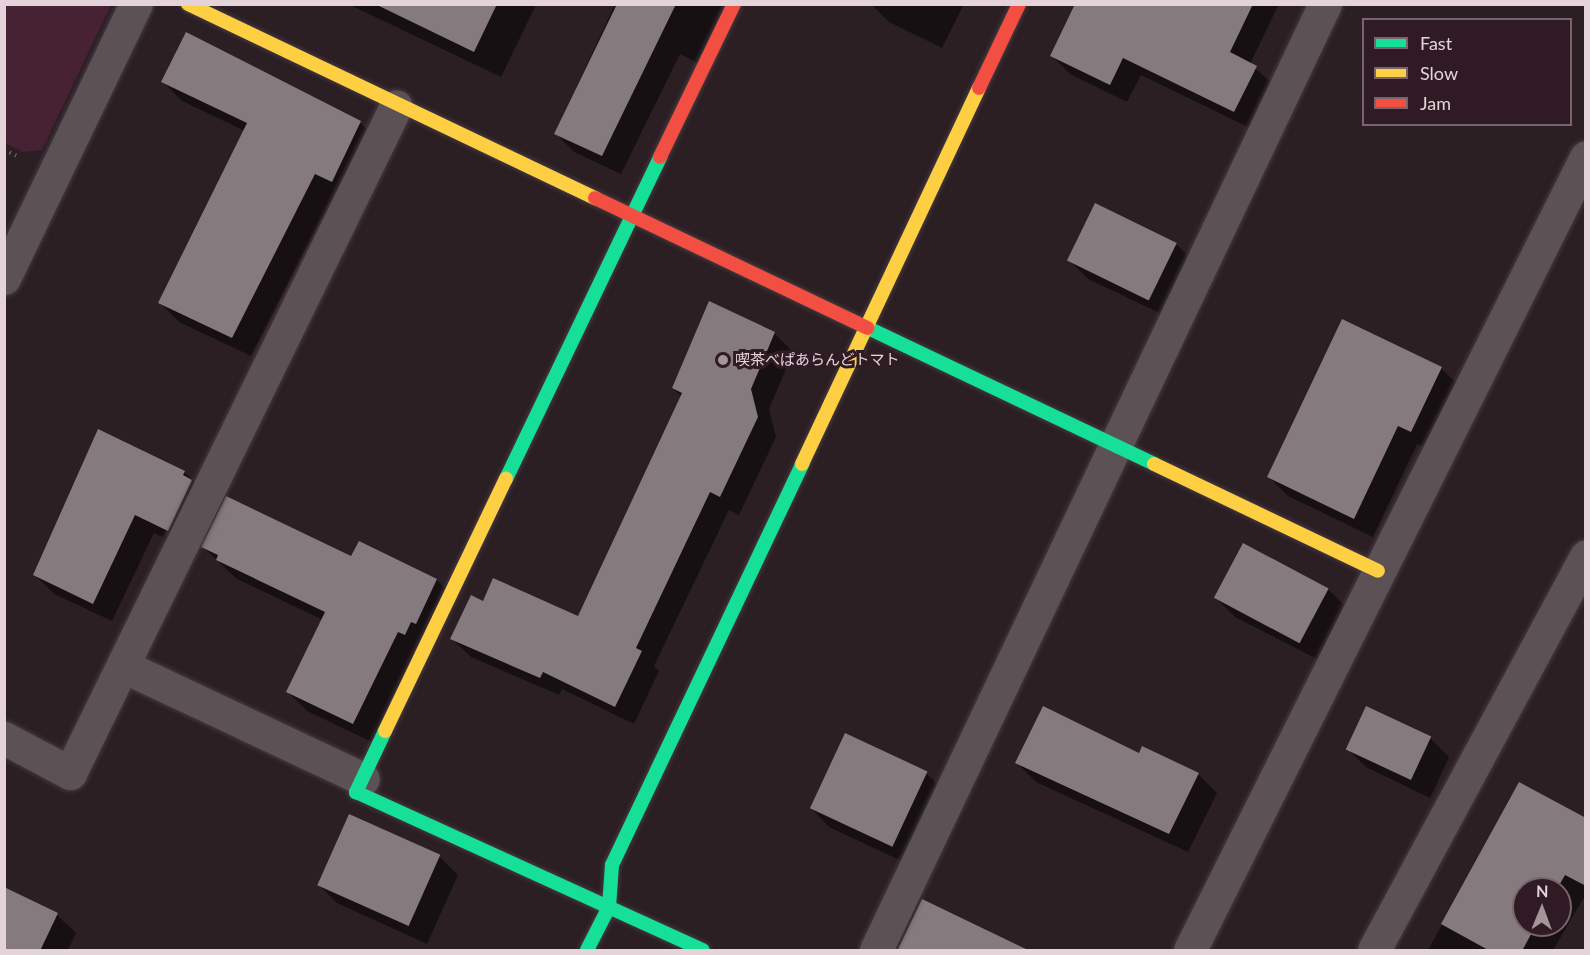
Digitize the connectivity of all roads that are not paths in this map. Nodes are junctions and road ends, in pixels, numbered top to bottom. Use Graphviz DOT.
graph roads {
  1 [pos="136,4"];
  2 [pos="188,4"];
  3 [pos="734,4"];
  4 [pos="1019,4"];
  5 [pos="1325,4"];
  6 [pos="396,106"];
  7 [pos="1586,157"];
  8 [pos="633,216"];
  9 [pos="4,278"];
  10 [pos="866,327"];
  11 [pos="1115,446"];
  12 [pos="1586,556"];
  13 [pos="1378,571"];
  14 [pos="123,666"];
  15 [pos="4,738"];
  16 [pos="363,779"];
  17 [pos="609,907"];
  18 [pos="587,951"];
  19 [pos="703,951"];
  20 [pos="876,951"];
  21 [pos="1190,951"];
  22 [pos="1374,951"];
  1 -- 9 [label="street"];
  2 -- 6 [label="street"];
  3 -- 8 [label="street"];
  4 -- 10 [label="street"];
  5 -- 11 [label="street"];
  6 -- 8 [label="street"];
  6 -- 14 [label="street"];
  7 -- 13 [label="street"];
  8 -- 10 [label="street"];
  8 -- 16 [label="street"];
  10 -- 11 [label="street"];
  10 -- 17 [label="street"];
  11 -- 13 [label="street"];
  11 -- 20 [label="street"];
  12 -- 22 [label="street"];
  13 -- 21 [label="street"];
  14 -- 15 [label="street"];
  14 -- 16 [label="street"];
  16 -- 17 [label="street"];
  17 -- 18 [label="street"];
  17 -- 19 [label="street"];
}
